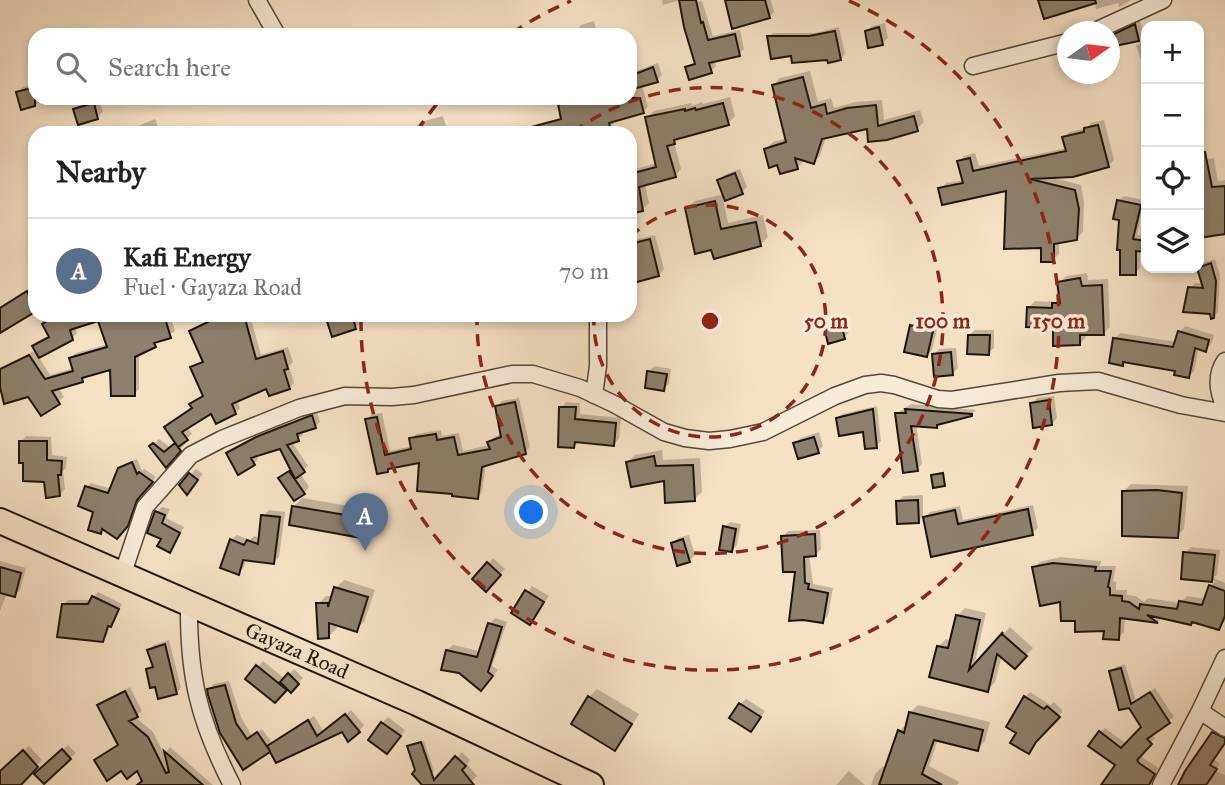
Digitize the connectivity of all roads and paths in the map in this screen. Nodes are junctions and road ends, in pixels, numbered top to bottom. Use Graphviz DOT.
graph roads {
  1 [pos="257,0"];
  2 [pos="1163,0"];
  3 [pos="1117,21"];
  4 [pos="273,28"];
  5 [pos="1057,45"];
  6 [pos="972,66"];
  7 [pos="598,322"];
  8 [pos="1225,361"];
  9 [pos="594,395"];
  10 [pos="1225,407"];
  11 [pos="1225,414"];
  12 [pos="2,526"];
  13 [pos="122,576"];
  14 [pos="189,603"];
  15 [pos="1225,658"];
  16 [pos="1200,711"];
  17 [pos="1225,728"];
  18 [pos="232,785"];
  19 [pos="592,785"];
  20 [pos="1161,785"];
  1 -- 4 [label="street"];
  2 -- 3 [label="street"];
  5 -- 6 [label="street"];
  7 -- 9 [label="street"];
  8 -- 10 [label="street"];
  9 -- 11 [label="street"];
  9 -- 13 [label="street"];
  12 -- 13 [label="main road, Gayaza Road"];
  13 -- 14 [label="main road, Gayaza Road"];
  14 -- 18 [label="street"];
  14 -- 19 [label="main road, Gayaza Road"];
  15 -- 16 [label="street"];
  16 -- 17 [label="street"];
  16 -- 20 [label="street"];
}
